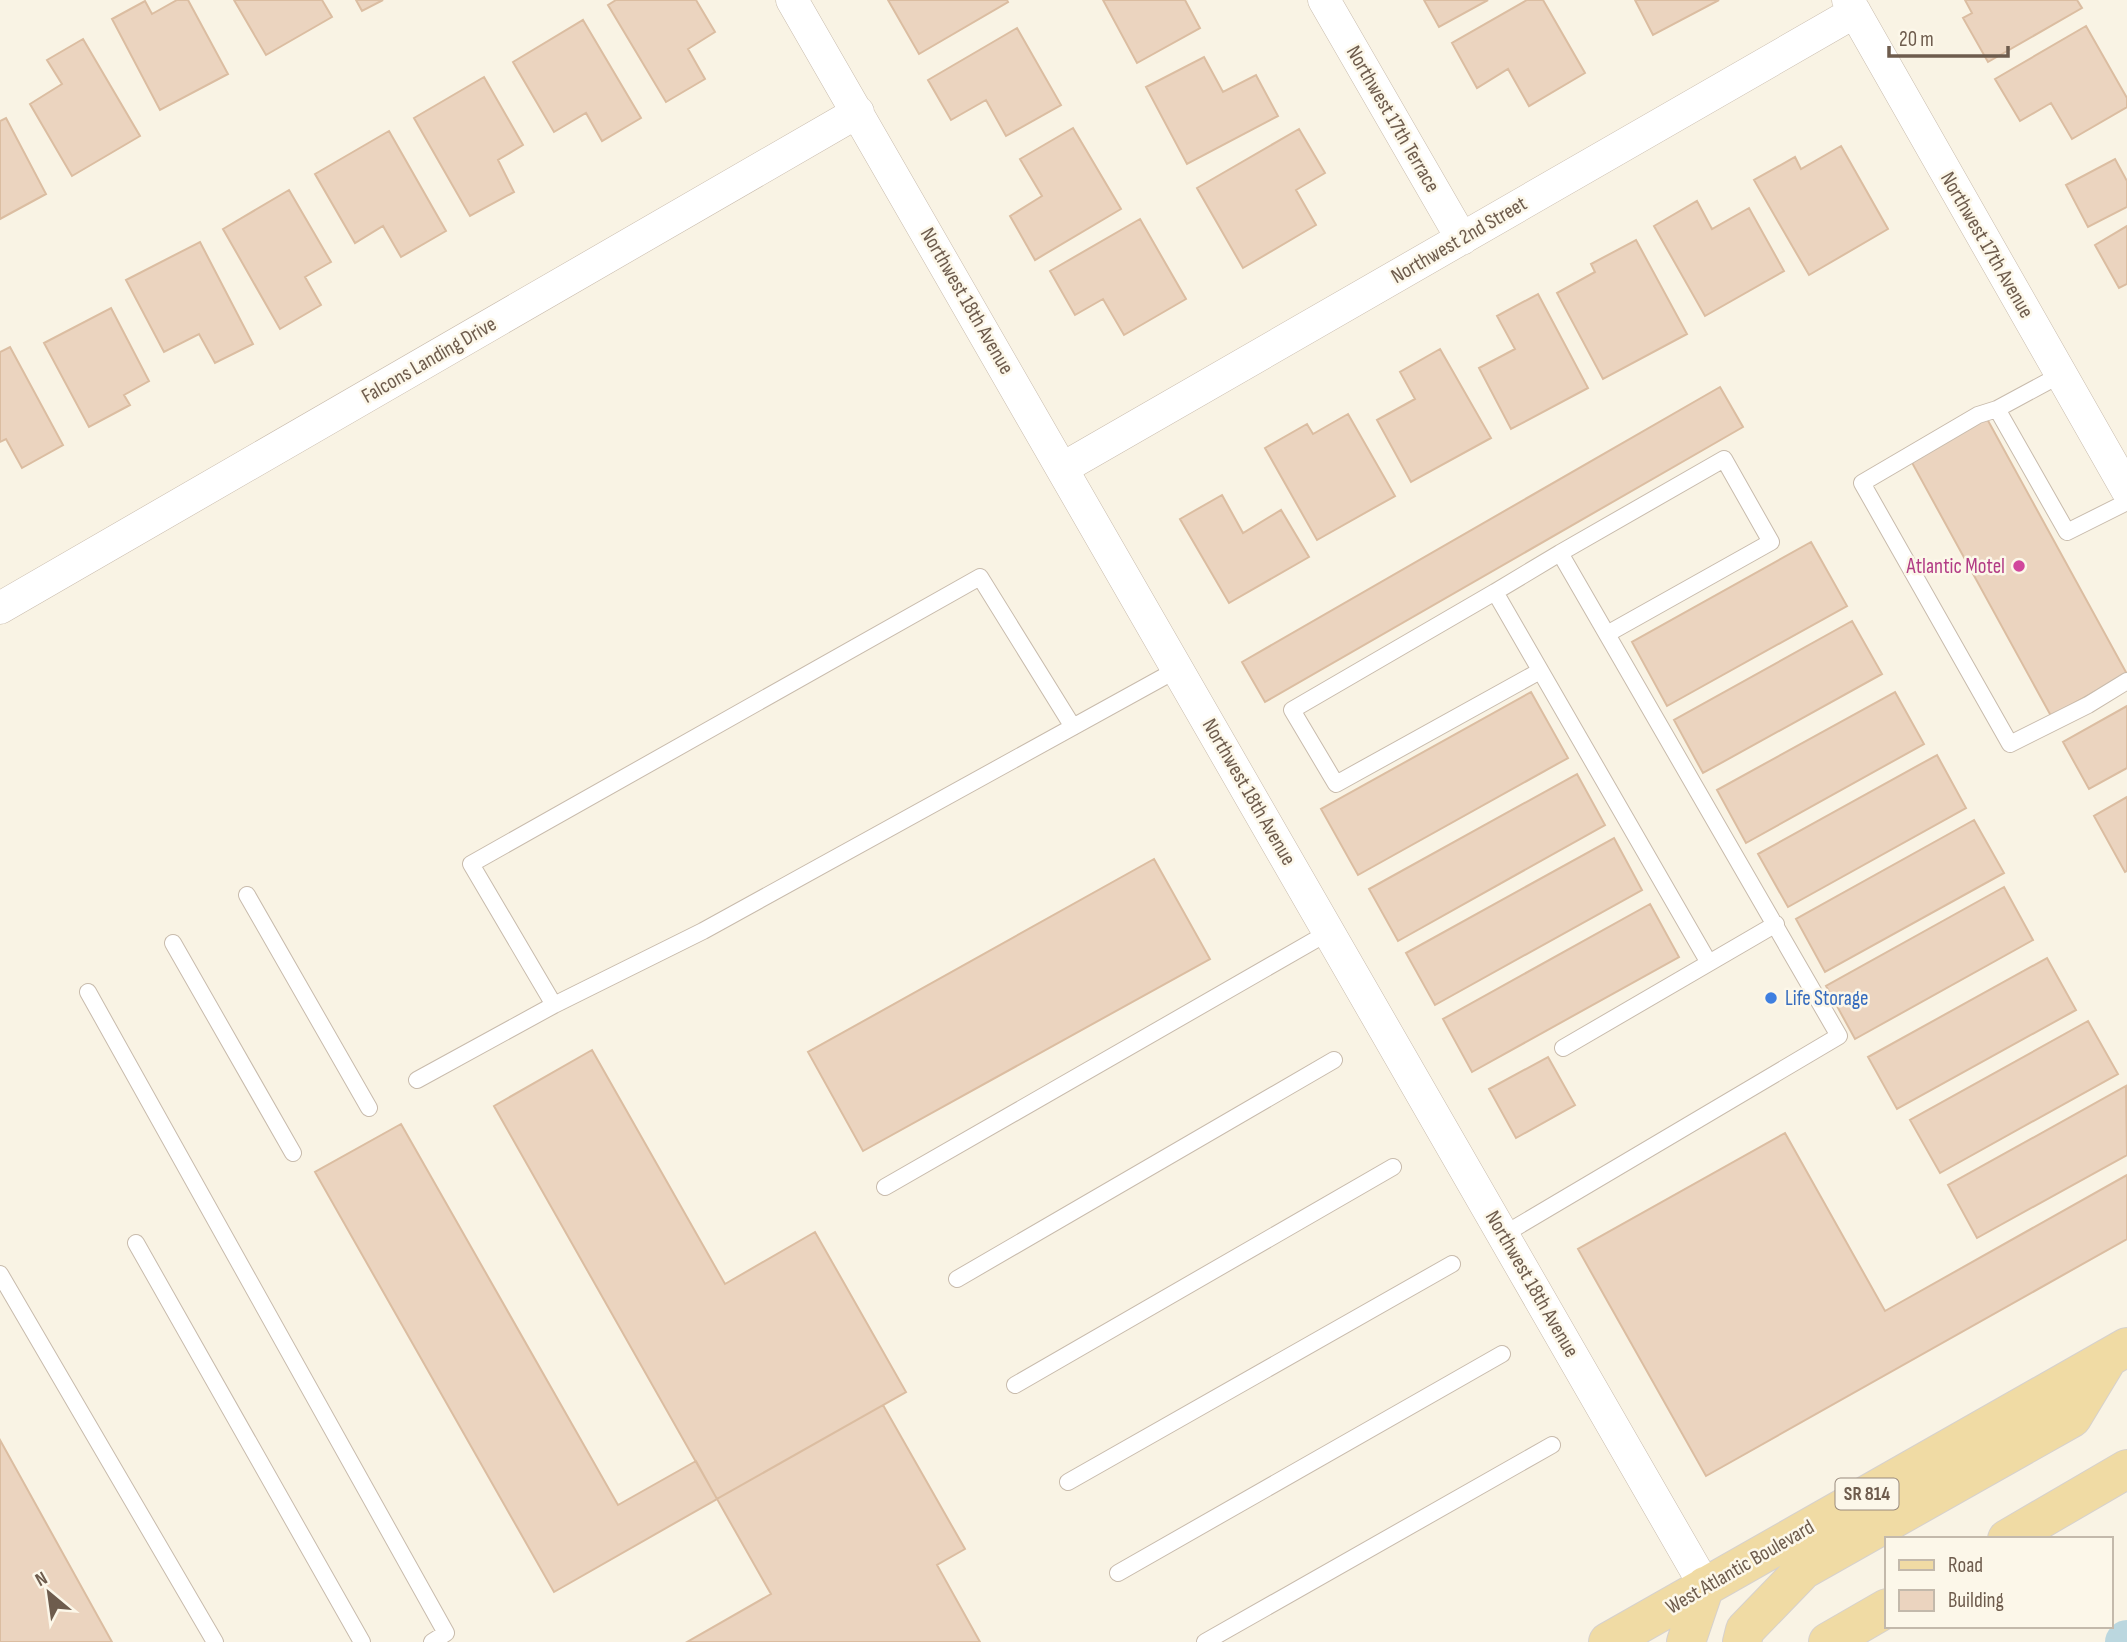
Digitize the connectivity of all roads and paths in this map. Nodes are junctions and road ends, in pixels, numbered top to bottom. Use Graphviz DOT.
graph roads {
  1 [pos="792,0"];
  2 [pos="1324,0"];
  3 [pos="1851,6"];
  4 [pos="858,112"];
  5 [pos="1462,239"];
  6 [pos="2060,374"];
  7 [pos="1997,409"];
  8 [pos="1063,468"];
  9 [pos="2127,490"];
  10 [pos="2127,502"];
  11 [pos="1560,553"];
  12 [pos="1495,592"];
  13 [pos="0,608"];
  14 [pos="1607,634"];
  15 [pos="1178,669"];
  16 [pos="1539,671"];
  17 [pos="2127,681"];
  18 [pos="1073,727"];
  19 [pos="247,895"];
  20 [pos="1776,924"];
  21 [pos="1329,932"];
  22 [pos="173,943"];
  23 [pos="1709,964"];
  24 [pos="88,992"];
  25 [pos="554,1005"];
  26 [pos="1563,1048"];
  27 [pos="1334,1060"];
  28 [pos="417,1080"];
  29 [pos="369,1108"];
  30 [pos="293,1153"];
  31 [pos="1393,1167"];
  32 [pos="885,1187"];
  33 [pos="1503,1235"];
  34 [pos="136,1243"];
  35 [pos="1452,1264"];
  36 [pos="0,1274"];
  37 [pos="957,1279"];
  38 [pos="2117,1353"];
  39 [pos="1502,1354"];
  40 [pos="1015,1385"];
  41 [pos="1552,1445"];
  42 [pos="2127,1469"];
  43 [pos="1068,1482"];
  44 [pos="2010,1537"];
  45 [pos="1118,1573"];
  46 [pos="1706,1586"];
  47 [pos="1885,1609"];
  48 [pos="215,1642"];
  49 [pos="362,1642"];
  50 [pos="432,1642"];
  51 [pos="1205,1642"];
  52 [pos="1608,1642"];
  53 [pos="1686,1642"];
  54 [pos="1742,1642"];
  55 [pos="1828,1642"];
  1 -- 4 [label="street, Northwest 18th Avenue"];
  2 -- 5 [label="street, Northwest 17th Terrace"];
  3 -- 5 [label="street, Northwest 2nd Street"];
  3 -- 6 [label="street, Northwest 17th Avenue"];
  4 -- 8 [label="street, Northwest 18th Avenue"];
  4 -- 13 [label="street, Falcons Landing Drive"];
  5 -- 8 [label="street, Northwest 2nd Street"];
  6 -- 7 [label="lane"];
  6 -- 9 [label="street, Northwest 17th Avenue"];
  7 -- 10 [label="lane"];
  7 -- 17 [label="lane"];
  8 -- 15 [label="street, Northwest 18th Avenue"];
  11 -- 12 [label="lane"];
  11 -- 14 [label="lane"];
  11 -- 14 [label="lane"];
  12 -- 16 [label="lane"];
  12 -- 16 [label="lane"];
  14 -- 20 [label="lane"];
  15 -- 18 [label="lane"];
  15 -- 21 [label="street, Northwest 18th Avenue"];
  16 -- 23 [label="lane"];
  18 -- 25 [label="lane"];
  18 -- 25 [label="lane"];
  19 -- 29 [label="lane"];
  20 -- 23 [label="lane"];
  20 -- 33 [label="lane"];
  21 -- 32 [label="lane"];
  21 -- 33 [label="street, Northwest 18th Avenue"];
  22 -- 30 [label="lane"];
  23 -- 26 [label="lane"];
  24 -- 50 [label="lane"];
  25 -- 28 [label="lane"];
  27 -- 37 [label="lane"];
  31 -- 40 [label="lane"];
  33 -- 46 [label="street, Northwest 18th Avenue"];
  34 -- 49 [label="lane"];
  35 -- 43 [label="lane"];
  36 -- 48 [label="lane"];
  38 -- 46 [label="main road, West Atlantic Boulevard / SR 814"];
  38 -- 54 [label="main road"];
  39 -- 45 [label="lane"];
  41 -- 51 [label="lane"];
  42 -- 44 [label="main road"];
  46 -- 52 [label="main road, West Atlantic Boulevard / SR 814"];
  46 -- 53 [label="main road"];
  47 -- 55 [label="main road"];
}
